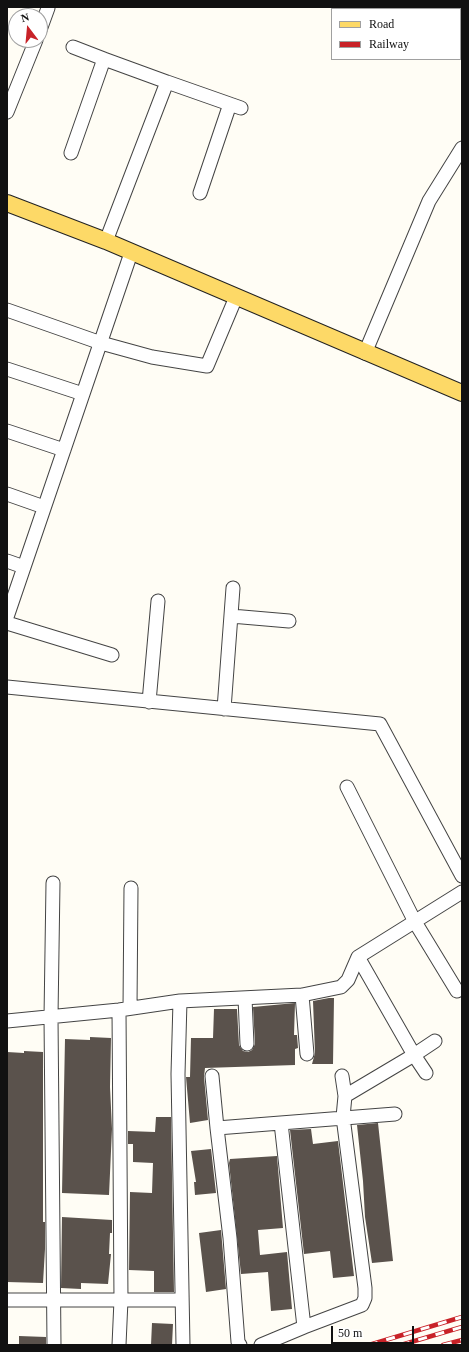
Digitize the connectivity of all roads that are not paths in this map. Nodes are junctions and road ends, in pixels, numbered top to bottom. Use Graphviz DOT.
graph roads {
  1 [pos="32,48"];
  2 [pos="73,48"];
  3 [pos="104,59"];
  4 [pos="167,82"];
  5 [pos="10,97"];
  6 [pos="7,112"];
  7 [pos="460,152"];
  8 [pos="71,153"];
  9 [pos="200,193"];
  10 [pos="7,203"];
  11 [pos="106,241"];
  12 [pos="131,253"];
  13 [pos="236,297"];
  14 [pos="7,310"];
  15 [pos="101,343"];
  16 [pos="365,353"];
  17 [pos="7,369"];
  18 [pos="462,393"];
  19 [pos="83,394"];
  20 [pos="7,431"];
  21 [pos="64,450"];
  22 [pos="7,494"];
  23 [pos="44,507"];
  24 [pos="7,561"];
  25 [pos="24,567"];
  26 [pos="233,588"];
  27 [pos="158,601"];
  28 [pos="231,616"];
  29 [pos="7,617"];
  30 [pos="289,621"];
  31 [pos="7,623"];
  32 [pos="112,655"];
  33 [pos="7,687"];
  34 [pos="148,702"];
  35 [pos="224,709"];
  36 [pos="347,787"];
  37 [pos="462,876"];
  38 [pos="53,883"];
  39 [pos="130,888"];
  40 [pos="462,892"];
  41 [pos="415,922"];
  42 [pos="358,957"];
  43 [pos="457,991"];
  44 [pos="302,995"];
  45 [pos="245,998"];
  46 [pos="180,1001"];
  47 [pos="124,1009"];
  48 [pos="51,1017"];
  49 [pos="7,1021"];
  50 [pos="435,1041"];
  51 [pos="247,1044"];
  52 [pos="307,1054"];
  53 [pos="414,1054"];
  54 [pos="426,1073"];
  55 [pos="212,1076"];
  56 [pos="342,1076"];
  57 [pos="345,1096"];
  58 [pos="395,1114"];
  59 [pos="344,1117"];
  60 [pos="281,1123"];
  61 [pos="217,1128"];
  62 [pos="7,1300"];
  63 [pos="54,1300"];
  64 [pos="121,1300"];
  65 [pos="182,1300"];
  66 [pos="304,1326"];
  67 [pos="54,1345"];
  68 [pos="119,1345"];
  69 [pos="183,1345"];
  70 [pos="240,1345"];
  71 [pos="261,1345"];
  1 -- 5 [label="street"];
  2 -- 3 [label="street"];
  3 -- 4 [label="street"];
  3 -- 8 [label="street"];
  4 -- 9 [label="street"];
  4 -- 11 [label="street"];
  5 -- 6 [label="street"];
  7 -- 16 [label="street"];
  10 -- 11 [label="main road"];
  11 -- 12 [label="main road"];
  12 -- 13 [label="main road"];
  12 -- 15 [label="street"];
  13 -- 15 [label="street"];
  13 -- 16 [label="main road"];
  14 -- 15 [label="street"];
  15 -- 19 [label="street"];
  16 -- 18 [label="main road"];
  17 -- 19 [label="street"];
  19 -- 21 [label="street"];
  20 -- 21 [label="street"];
  21 -- 23 [label="street"];
  22 -- 23 [label="street"];
  23 -- 25 [label="street"];
  24 -- 25 [label="street"];
  25 -- 29 [label="street"];
  26 -- 28 [label="street"];
  27 -- 34 [label="street"];
  28 -- 30 [label="street"];
  28 -- 35 [label="street"];
  31 -- 32 [label="street"];
  33 -- 34 [label="street"];
  34 -- 35 [label="street"];
  35 -- 37 [label="street"];
  36 -- 41 [label="street"];
  38 -- 48 [label="street"];
  39 -- 47 [label="street"];
  40 -- 41 [label="street"];
  41 -- 42 [label="street"];
  41 -- 43 [label="street"];
  42 -- 44 [label="street"];
  42 -- 53 [label="street"];
  44 -- 45 [label="street"];
  44 -- 52 [label="street"];
  45 -- 46 [label="street"];
  45 -- 51 [label="street"];
  46 -- 47 [label="street"];
  46 -- 65 [label="street"];
  47 -- 48 [label="street"];
  47 -- 64 [label="street"];
  48 -- 49 [label="street"];
  48 -- 63 [label="street"];
  50 -- 53 [label="street"];
  53 -- 54 [label="street"];
  53 -- 57 [label="street"];
  55 -- 61 [label="street"];
  56 -- 57 [label="street"];
  57 -- 59 [label="street"];
  58 -- 59 [label="street"];
  59 -- 60 [label="street"];
  59 -- 66 [label="street"];
  60 -- 61 [label="street"];
  60 -- 66 [label="street"];
  61 -- 70 [label="street"];
  62 -- 63 [label="street"];
  63 -- 64 [label="street"];
  63 -- 67 [label="street"];
  64 -- 65 [label="street"];
  64 -- 68 [label="street"];
  65 -- 69 [label="street"];
  66 -- 71 [label="street"];
}
